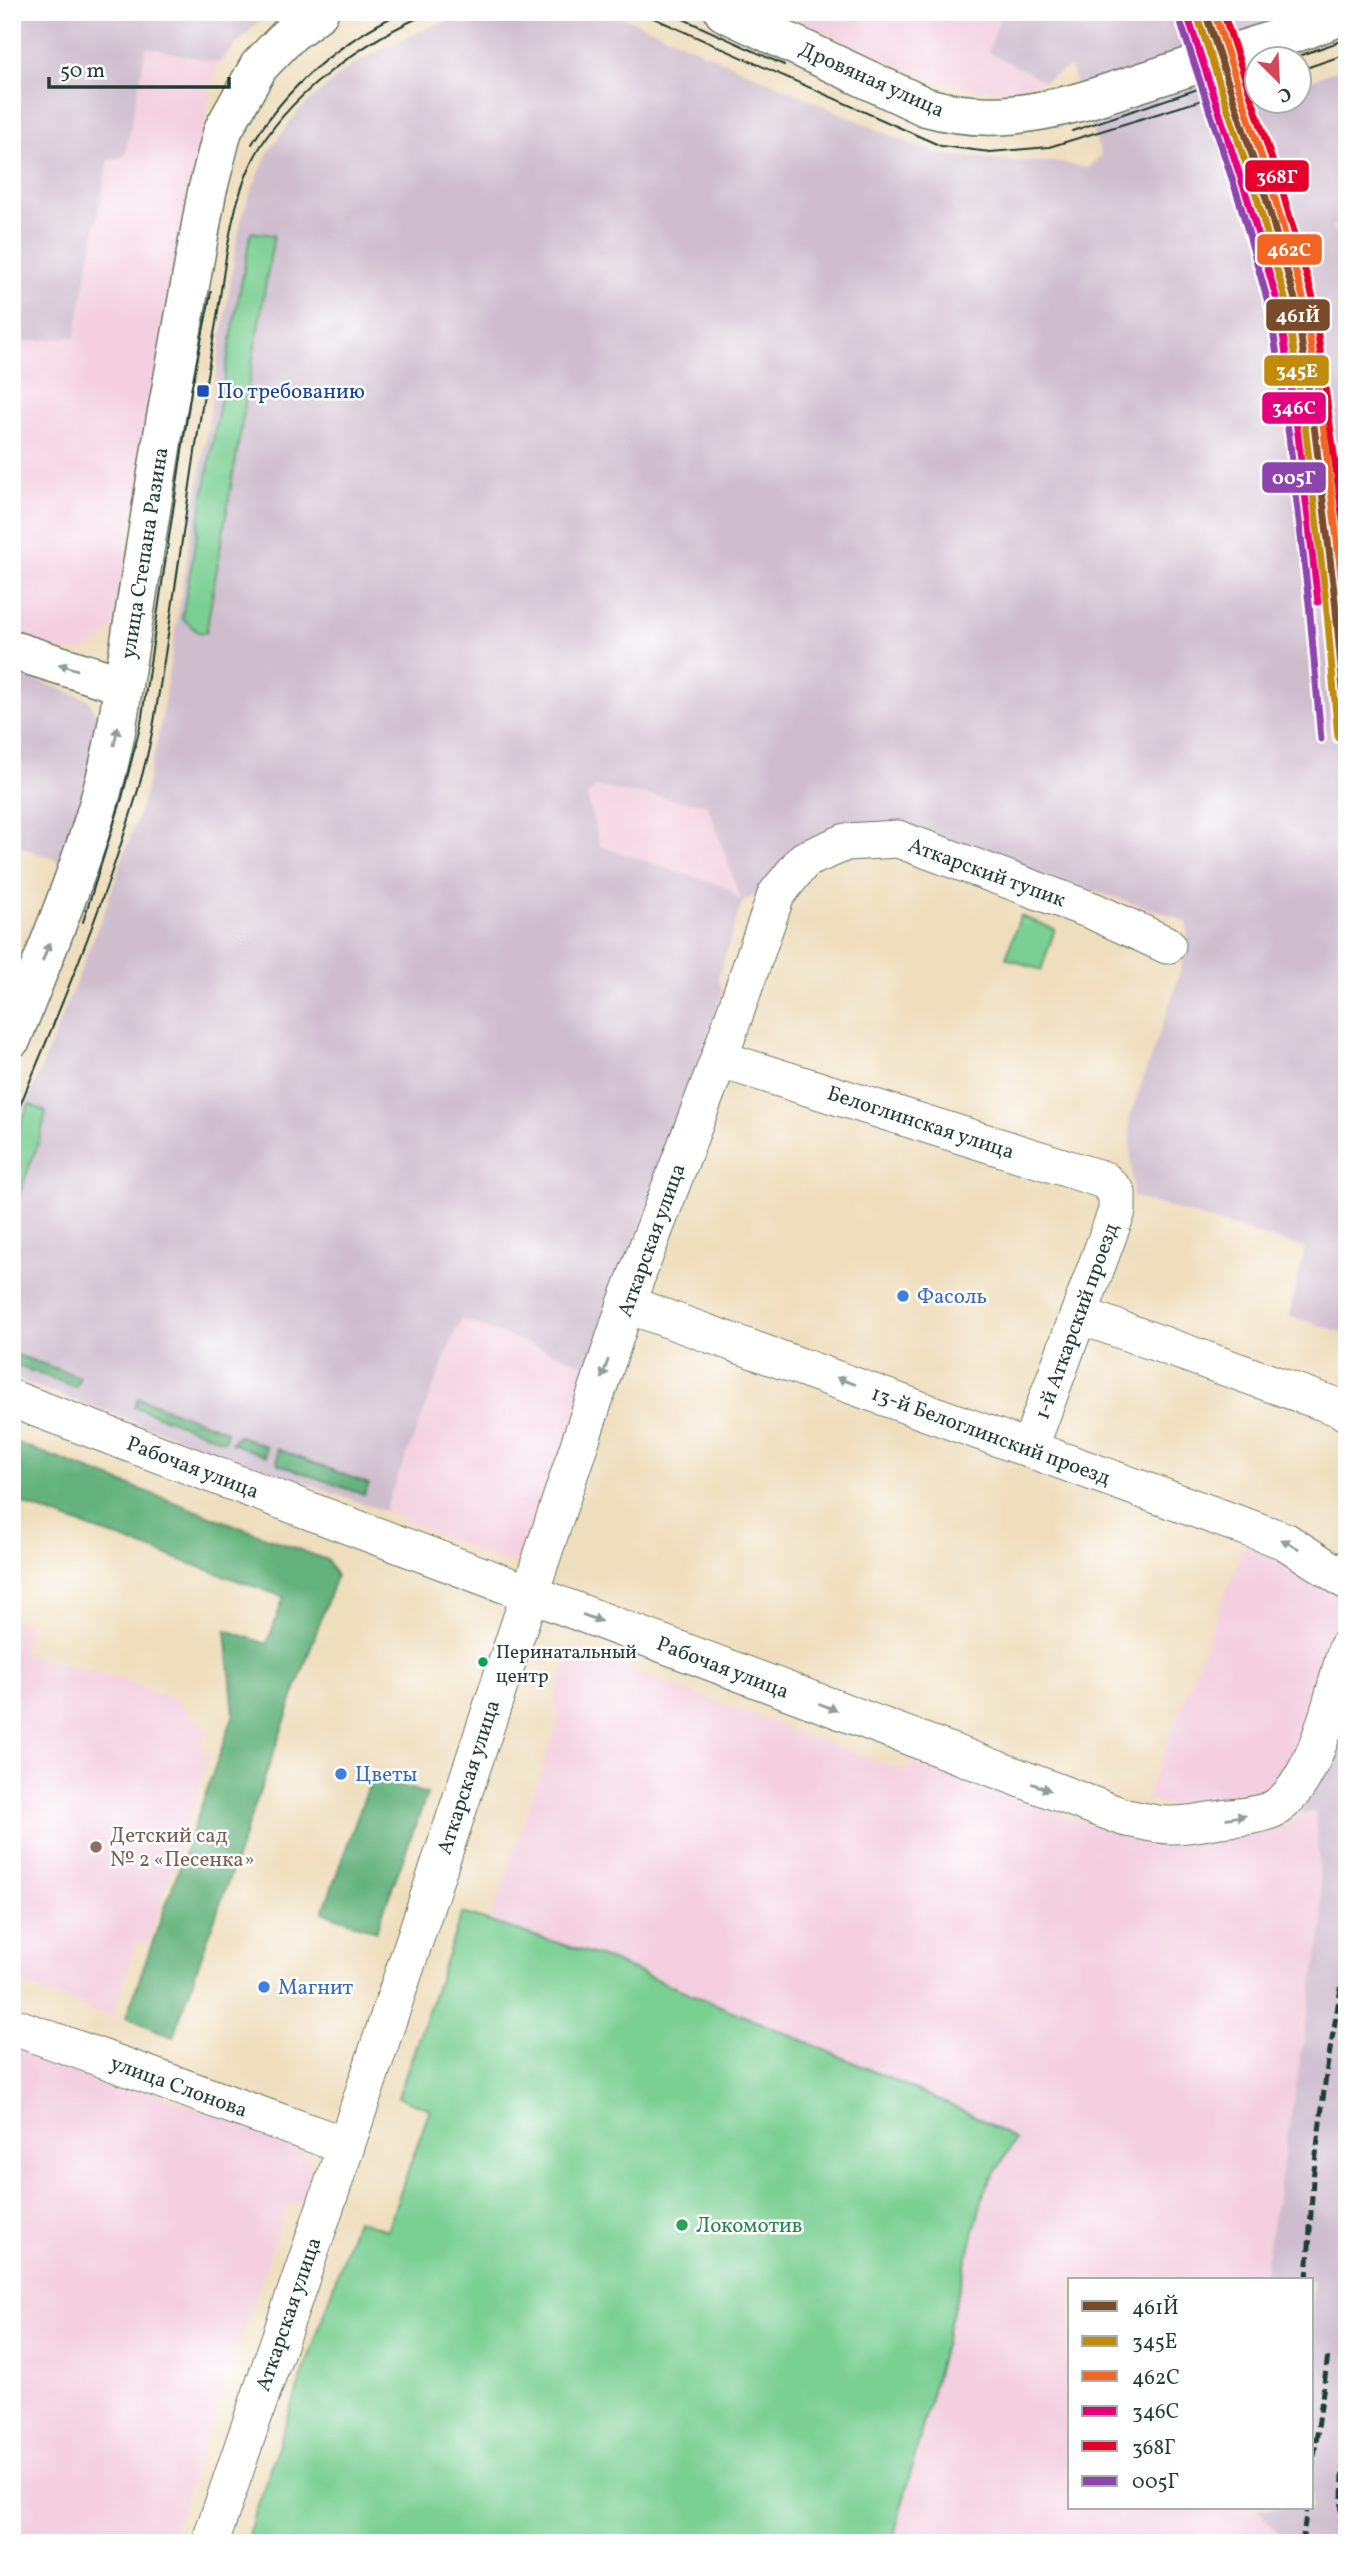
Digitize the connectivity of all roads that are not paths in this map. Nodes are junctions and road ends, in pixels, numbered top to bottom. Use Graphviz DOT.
graph roads {
  1 [pos="319,12"];
  2 [pos="724,12"];
  3 [pos="1347,14"];
  4 [pos="12,650"];
  5 [pos="123,685"];
  6 [pos="776,895"];
  7 [pos="1167,945"];
  8 [pos="12,1038"];
  9 [pos="719,1059"];
  10 [pos="1117,1194"];
  11 [pos="626,1304"];
  12 [pos="1079,1315"];
  13 [pos="12,1399"];
  14 [pos="1347,1413"];
  15 [pos="1029,1448"];
  16 [pos="1341,1567"];
  17 [pos="529,1593"];
  18 [pos="1347,1648"];
  19 [pos="12,2026"];
  20 [pos="346,2146"];
  21 [pos="210,2543"];
  1 -- 5 [label="main road, улица Степана Разина"];
  2 -- 3 [label="main road, Дровяная улица"];
  5 -- 4 [label="main road, one-way"];
  8 -- 5 [label="main road, улица Степана Разина, one-way"];
  6 -- 7 [label="street, Аткарский тупик"];
  6 -- 9 [label="street, Аткарская улица"];
  9 -- 10 [label="street, Белоглинская улица"];
  9 -- 11 [label="street, Аткарская улица"];
  10 -- 12 [label="street, 1-й Аткарский проезд"];
  15 -- 11 [label="street, 13-й Белоглинский проезд, one-way"];
  11 -- 17 [label="street, Аткарская улица, one-way"];
  12 -- 14 [label="street"];
  12 -- 15 [label="street, 1-й Аткарский проезд"];
  13 -- 17 [label="street, Рабочая улица"];
  16 -- 15 [label="street, 13-й Белоглинский проезд, one-way"];
  17 -- 18 [label="street, Рабочая улица, one-way"];
  17 -- 20 [label="street, Аткарская улица"];
  19 -- 20 [label="street, улица Слонова"];
  20 -- 21 [label="street, Аткарская улица"];
}
